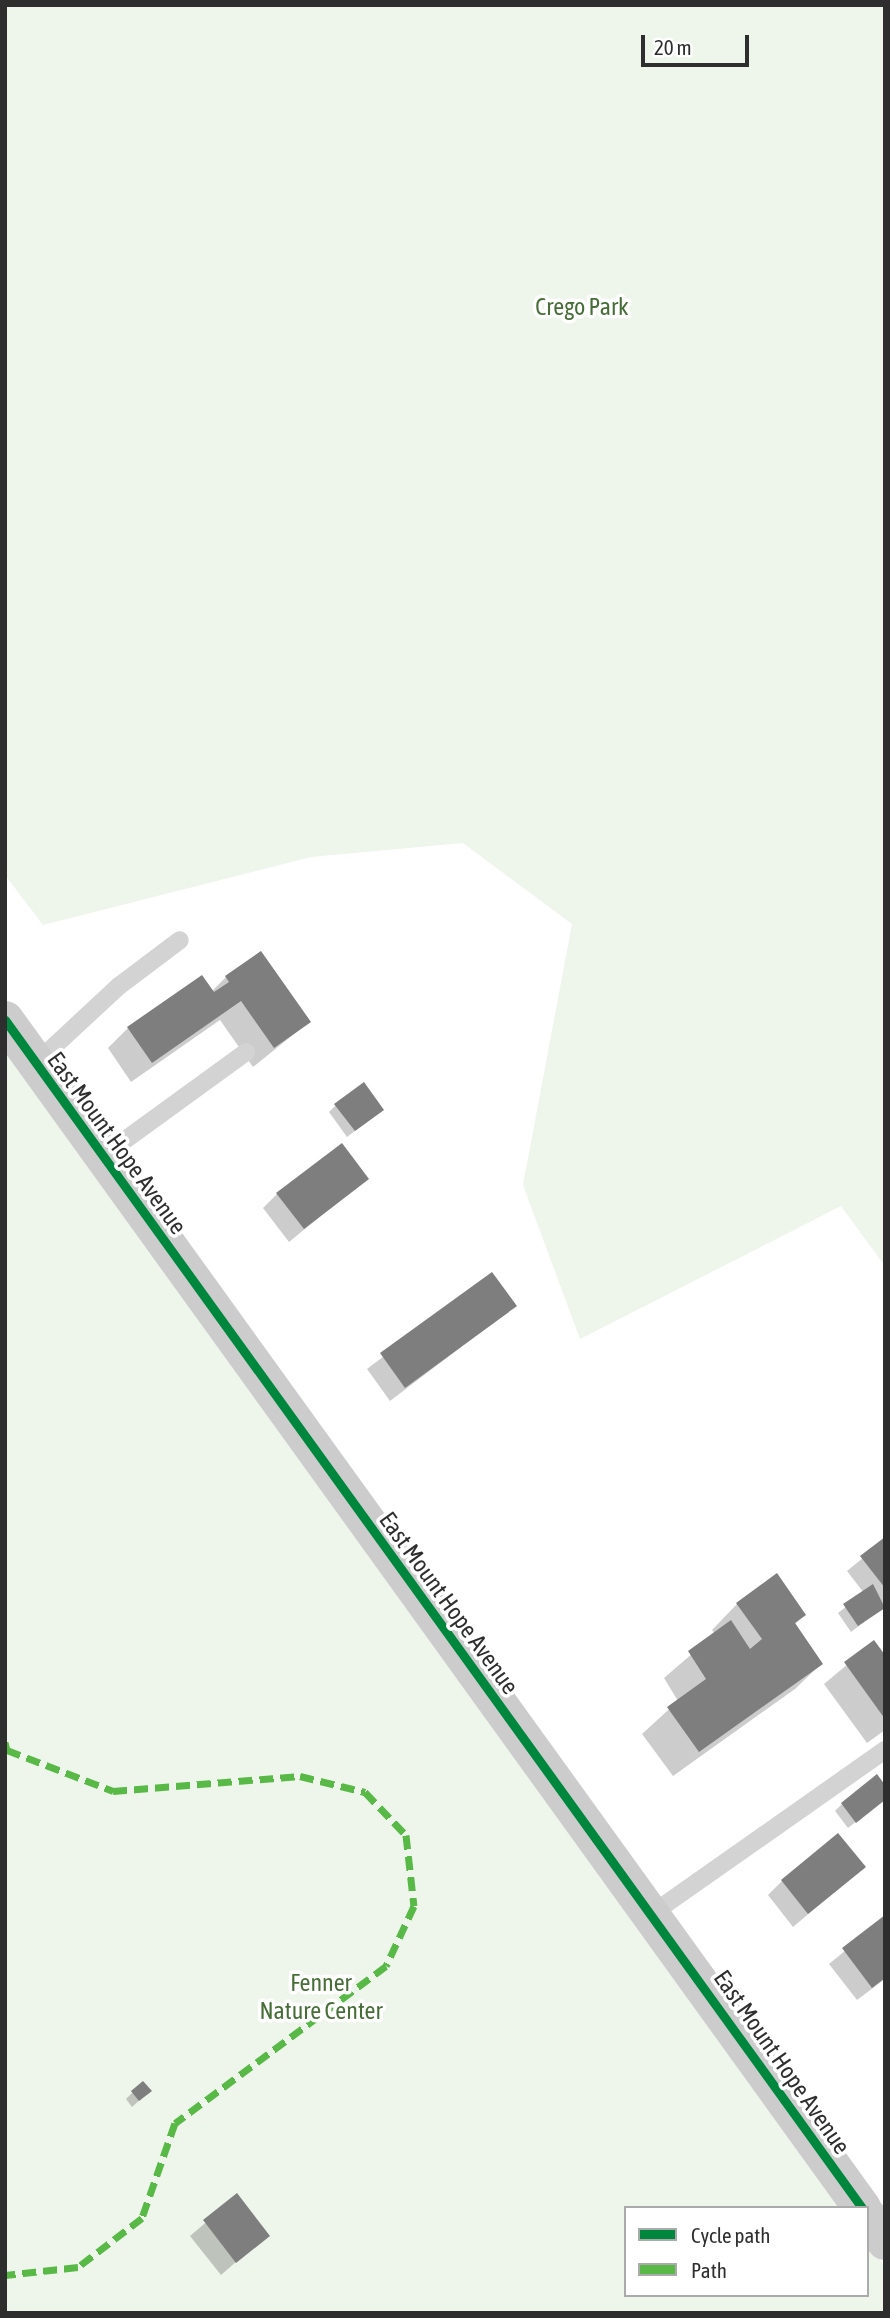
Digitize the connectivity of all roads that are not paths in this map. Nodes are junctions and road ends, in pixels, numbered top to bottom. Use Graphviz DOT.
graph roads {
  1 [pos="180,940"];
  2 [pos="5,1020"];
  3 [pos="246,1052"];
  4 [pos="37,1063"];
  5 [pos="103,1156"];
  6 [pos="885,1750"];
  7 [pos="653,1913"];
  8 [pos="861,2206"];
  9 [pos="869,2219"];
  10 [pos="885,2241"];
  1 -- 4 [label="lane"];
  2 -- 4 [label="street, East Mount Hope Avenue"];
  3 -- 5 [label="lane"];
  4 -- 5 [label="street, East Mount Hope Avenue"];
  5 -- 7 [label="street, East Mount Hope Avenue"];
  6 -- 7 [label="lane"];
  7 -- 8 [label="street, East Mount Hope Avenue"];
  9 -- 10 [label="street"];
}
